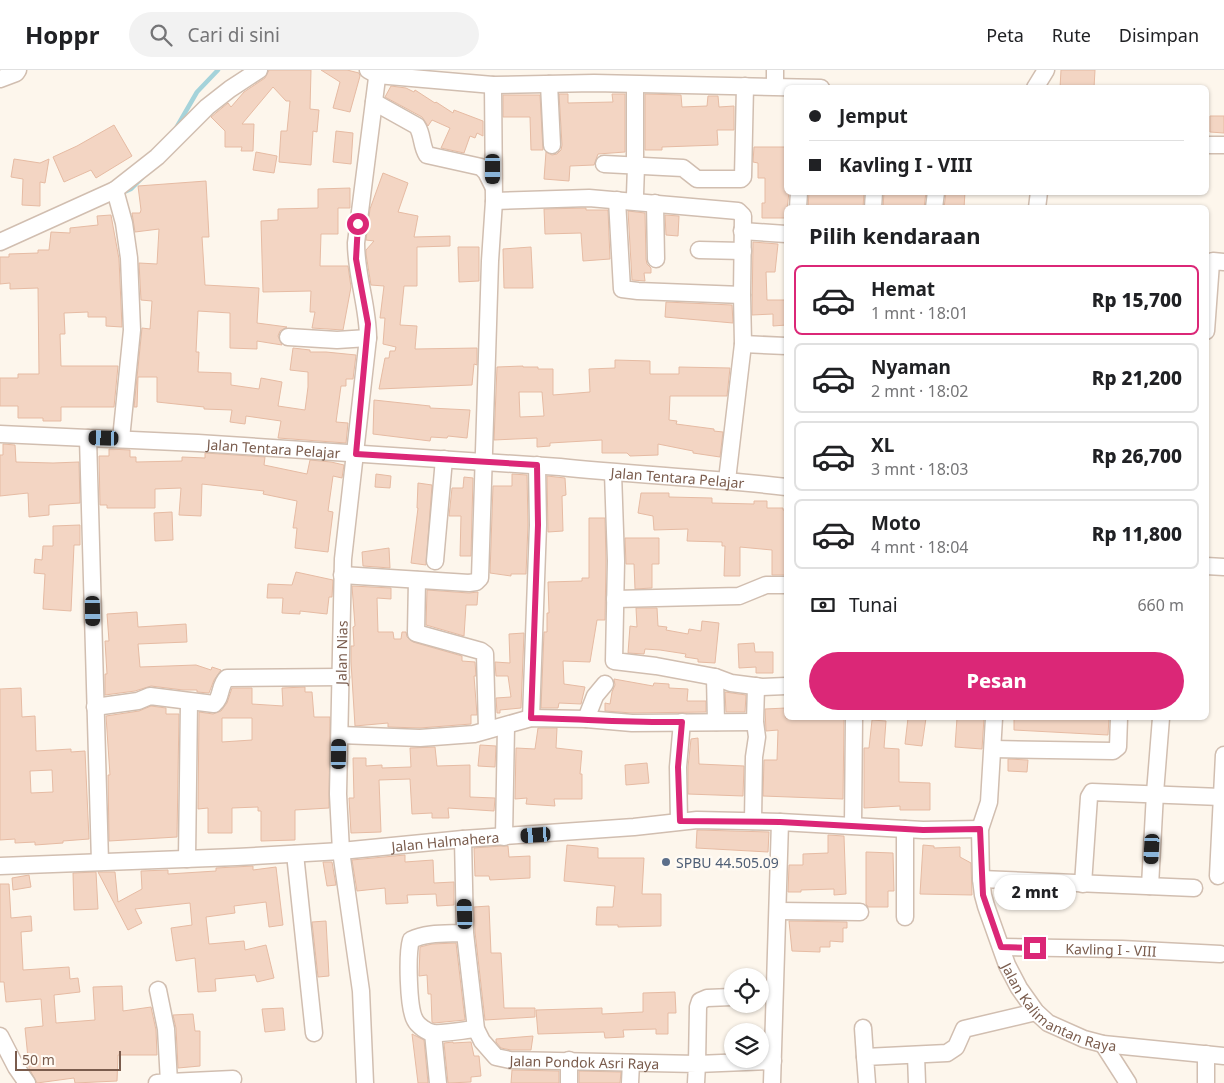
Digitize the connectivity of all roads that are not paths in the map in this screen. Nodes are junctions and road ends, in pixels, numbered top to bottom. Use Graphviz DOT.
graph roads {
  1 [pos="18,70"];
  2 [pos="259,70"];
  3 [pos="1046,70"];
  4 [pos="374,72"];
  5 [pos="530,77"];
  6 [pos="594,77"];
  7 [pos="714,78"];
  8 [pos="775,78"];
  9 [pos="0,79"];
  10 [pos="549,84"];
  11 [pos="493,85"];
  12 [pos="635,85"];
  13 [pos="803,85"];
  14 [pos="1036,85"];
  15 [pos="1046,85"];
  16 [pos="745,86"];
  17 [pos="374,102"];
  18 [pos="552,145"];
  19 [pos="1209,145"];
  20 [pos="1224,146"];
  21 [pos="636,161"];
  22 [pos="604,164"];
  23 [pos="115,190"];
  24 [pos="493,194"];
  25 [pos="635,195"];
  26 [pos="617,200"];
  27 [pos="655,203"];
  28 [pos="742,231"];
  29 [pos="784,234"];
  30 [pos="0,242"];
  31 [pos="699,250"];
  32 [pos="743,251"];
  33 [pos="656,259"];
  34 [pos="1224,262"];
  35 [pos="1209,290"];
  36 [pos="742,294"];
  37 [pos="288,337"];
  38 [pos="368,338"];
  39 [pos="744,344"];
  40 [pos="784,346"];
  41 [pos="0,434"];
  42 [pos="88,438"];
  43 [pos="121,439"];
  44 [pos="356,454"];
  45 [pos="444,459"];
  46 [pos="484,462"];
  47 [pos="537,465"];
  48 [pos="613,472"];
  49 [pos="727,480"];
  50 [pos="784,487"];
  51 [pos="435,561"];
  52 [pos="1209,566"];
  53 [pos="1224,567"];
  54 [pos="342,575"];
  55 [pos="417,580"];
  56 [pos="784,585"];
  57 [pos="615,598"];
  58 [pos="341,677"];
  59 [pos="714,677"];
  60 [pos="606,684"];
  61 [pos="756,686"];
  62 [pos="784,686"];
  63 [pos="189,702"];
  64 [pos="95,707"];
  65 [pos="531,718"];
  66 [pos="586,719"];
  67 [pos="854,720"];
  68 [pos="994,720"];
  69 [pos="1118,720"];
  70 [pos="1162,720"];
  71 [pos="682,722"];
  72 [pos="716,722"];
  73 [pos="755,722"];
  74 [pos="506,726"];
  75 [pos="487,730"];
  76 [pos="340,735"];
  77 [pos="993,749"];
  78 [pos="1224,755"];
  79 [pos="1155,794"];
  80 [pos="1221,797"];
  81 [pos="680,821"];
  82 [pos="753,821"];
  83 [pos="780,822"];
  84 [pos="853,825"];
  85 [pos="906,829"];
  86 [pos="980,829"];
  87 [pos="504,837"];
  88 [pos="463,839"];
  89 [pos="341,851"];
  90 [pos="295,854"];
  91 [pos="187,859"];
  92 [pos="100,862"];
  93 [pos="0,866"];
  94 [pos="1218,876"];
  95 [pos="981,879"];
  96 [pos="1083,884"];
  97 [pos="1150,886"];
  98 [pos="1194,888"];
  99 [pos="778,911"];
  100 [pos="860,912"];
  101 [pos="905,916"];
  102 [pos="465,933"];
  103 [pos="1001,947"];
  104 [pos="1220,954"];
  105 [pos="769,987"];
  106 [pos="158,990"];
  107 [pos="724,997"];
  108 [pos="769,1008"];
  109 [pos="1036,1012"];
  110 [pos="863,1028"];
  111 [pos="476,1029"];
  112 [pos="314,1033"];
  113 [pos="433,1033"];
  114 [pos="0,1036"];
  115 [pos="1103,1044"];
  116 [pos="1206,1054"];
  117 [pos="916,1055"];
  118 [pos="1224,1056"];
  119 [pos="865,1057"];
  120 [pos="570,1060"];
  121 [pos="773,1061"];
  122 [pos="631,1063"];
  123 [pos="697,1064"];
  124 [pos="233,1080"];
  125 [pos="163,1082"];
  126 [pos="194,1082"];
  127 [pos="27,1083"];
  128 [pos="365,1083"];
  129 [pos="438,1083"];
  130 [pos="569,1083"];
  131 [pos="630,1083"];
  132 [pos="696,1083"];
  133 [pos="772,1083"];
  134 [pos="866,1083"];
  135 [pos="917,1083"];
  136 [pos="1128,1083"];
  137 [pos="1206,1083"];
  1 -- 9 [label="street"];
  2 -- 23 [label="street"];
  3 -- 14 [label="street"];
  3 -- 15 [label="street"];
  4 -- 11 [label="street"];
  4 -- 17 [label="street, Jalan Nias"];
  5 -- 10 [label="street"];
  5 -- 11 [label="street"];
  6 -- 10 [label="street"];
  6 -- 12 [label="street"];
  7 -- 12 [label="street"];
  7 -- 16 [label="street"];
  8 -- 13 [label="street"];
  8 -- 16 [label="street"];
  10 -- 18 [label="street"];
  11 -- 24 [label="street"];
  12 -- 21 [label="street"];
  16 -- 21 [label="street"];
  17 -- 24 [label="street"];
  17 -- 38 [label="street, Jalan Nias"];
  19 -- 20 [label="street"];
  21 -- 22 [label="street"];
  21 -- 25 [label="street"];
  23 -- 30 [label="street"];
  23 -- 43 [label="street"];
  24 -- 26 [label="street"];
  24 -- 46 [label="street"];
  26 -- 27 [label="street"];
  26 -- 36 [label="street"];
  27 -- 28 [label="street"];
  27 -- 33 [label="street"];
  28 -- 29 [label="street"];
  28 -- 32 [label="street"];
  31 -- 32 [label="street"];
  32 -- 36 [label="street"];
  34 -- 35 [label="street"];
  36 -- 39 [label="street"];
  37 -- 38 [label="street"];
  38 -- 44 [label="street, Jalan Nias"];
  39 -- 40 [label="street"];
  39 -- 49 [label="street"];
  41 -- 42 [label="street, Jalan Tentara Pelajar"];
  42 -- 43 [label="street, Jalan Tentara Pelajar"];
  42 -- 64 [label="street"];
  43 -- 44 [label="street, Jalan Tentara Pelajar"];
  44 -- 45 [label="street, Jalan Tentara Pelajar"];
  44 -- 54 [label="street, Jalan Nias"];
  45 -- 46 [label="street, Jalan Tentara Pelajar"];
  45 -- 51 [label="street"];
  46 -- 47 [label="street, Jalan Tentara Pelajar"];
  46 -- 55 [label="street"];
  47 -- 48 [label="street, Jalan Tentara Pelajar"];
  47 -- 65 [label="street"];
  48 -- 49 [label="street, Jalan Tentara Pelajar"];
  48 -- 57 [label="street"];
  49 -- 50 [label="street, Jalan Tentara Pelajar"];
  52 -- 53 [label="street"];
  54 -- 55 [label="street"];
  54 -- 58 [label="street, Jalan Nias"];
  55 -- 75 [label="street"];
  56 -- 57 [label="street"];
  57 -- 59 [label="street"];
  58 -- 63 [label="street"];
  58 -- 76 [label="street, Jalan Nias"];
  59 -- 61 [label="street"];
  59 -- 72 [label="street"];
  60 -- 66 [label="street"];
  61 -- 62 [label="street"];
  61 -- 73 [label="street"];
  63 -- 64 [label="street"];
  63 -- 91 [label="street"];
  64 -- 92 [label="street"];
  65 -- 66 [label="street"];
  65 -- 74 [label="street"];
  66 -- 71 [label="street"];
  67 -- 84 [label="street"];
  68 -- 77 [label="street"];
  69 -- 77 [label="street"];
  70 -- 79 [label="street"];
  71 -- 72 [label="street"];
  71 -- 81 [label="street"];
  72 -- 73 [label="street"];
  73 -- 82 [label="street"];
  74 -- 75 [label="street"];
  74 -- 87 [label="street"];
  75 -- 76 [label="street"];
  76 -- 89 [label="street, Jalan Nias"];
  77 -- 86 [label="street"];
  78 -- 80 [label="street"];
  79 -- 80 [label="street"];
  79 -- 96 [label="street"];
  79 -- 97 [label="street"];
  80 -- 94 [label="street"];
  81 -- 82 [label="street, Jalan Halmahera"];
  81 -- 87 [label="street, Jalan Halmahera"];
  82 -- 83 [label="street, Jalan Halmahera"];
  83 -- 84 [label="street, Jalan Halmahera"];
  83 -- 99 [label="street"];
  84 -- 85 [label="street, Jalan Halmahera"];
  85 -- 86 [label="street, Jalan Halmahera"];
  85 -- 101 [label="street"];
  86 -- 95 [label="street, Jalan Kalimantan Raya"];
  87 -- 88 [label="street, Jalan Halmahera"];
  88 -- 89 [label="street, Jalan Halmahera"];
  88 -- 102 [label="street, Jalan Pondok Asri Raya"];
  89 -- 90 [label="street, Jalan Halmahera"];
  89 -- 128 [label="street, Jalan Nias"];
  90 -- 91 [label="street, Jalan Halmahera"];
  90 -- 112 [label="street"];
  91 -- 92 [label="street, Jalan Halmahera"];
  92 -- 93 [label="street, Jalan Halmahera"];
  95 -- 96 [label="street"];
  95 -- 103 [label="street, Jalan Kalimantan Raya"];
  96 -- 97 [label="street"];
  97 -- 98 [label="street"];
  99 -- 100 [label="street"];
  99 -- 105 [label="street"];
  102 -- 111 [label="street, Jalan Pondok Asri Raya"];
  102 -- 113 [label="street"];
  103 -- 104 [label="street, Kavling I - VIII"];
  103 -- 109 [label="street, Jalan Kalimantan Raya"];
  106 -- 125 [label="street"];
  107 -- 123 [label="street"];
  108 -- 121 [label="street"];
  109 -- 115 [label="street, Jalan Kalimantan Raya"];
  109 -- 117 [label="street"];
  110 -- 119 [label="street"];
  111 -- 113 [label="street"];
  111 -- 120 [label="street, Jalan Pondok Asri Raya"];
  113 -- 129 [label="street"];
  114 -- 127 [label="street"];
  115 -- 116 [label="street, Jalan Kalimantan Raya"];
  115 -- 136 [label="street"];
  116 -- 118 [label="street, Jalan Kalimantan Raya"];
  116 -- 137 [label="street"];
  117 -- 119 [label="street"];
  117 -- 135 [label="street"];
  119 -- 134 [label="street"];
  120 -- 122 [label="street, Jalan Pondok Asri Raya"];
  120 -- 130 [label="street"];
  121 -- 123 [label="street, Jalan Pondok Asri Raya"];
  121 -- 133 [label="street"];
  122 -- 123 [label="street, Jalan Pondok Asri Raya"];
  122 -- 131 [label="street"];
  123 -- 132 [label="street"];
  124 -- 126 [label="street"];
  125 -- 126 [label="street"];
}
